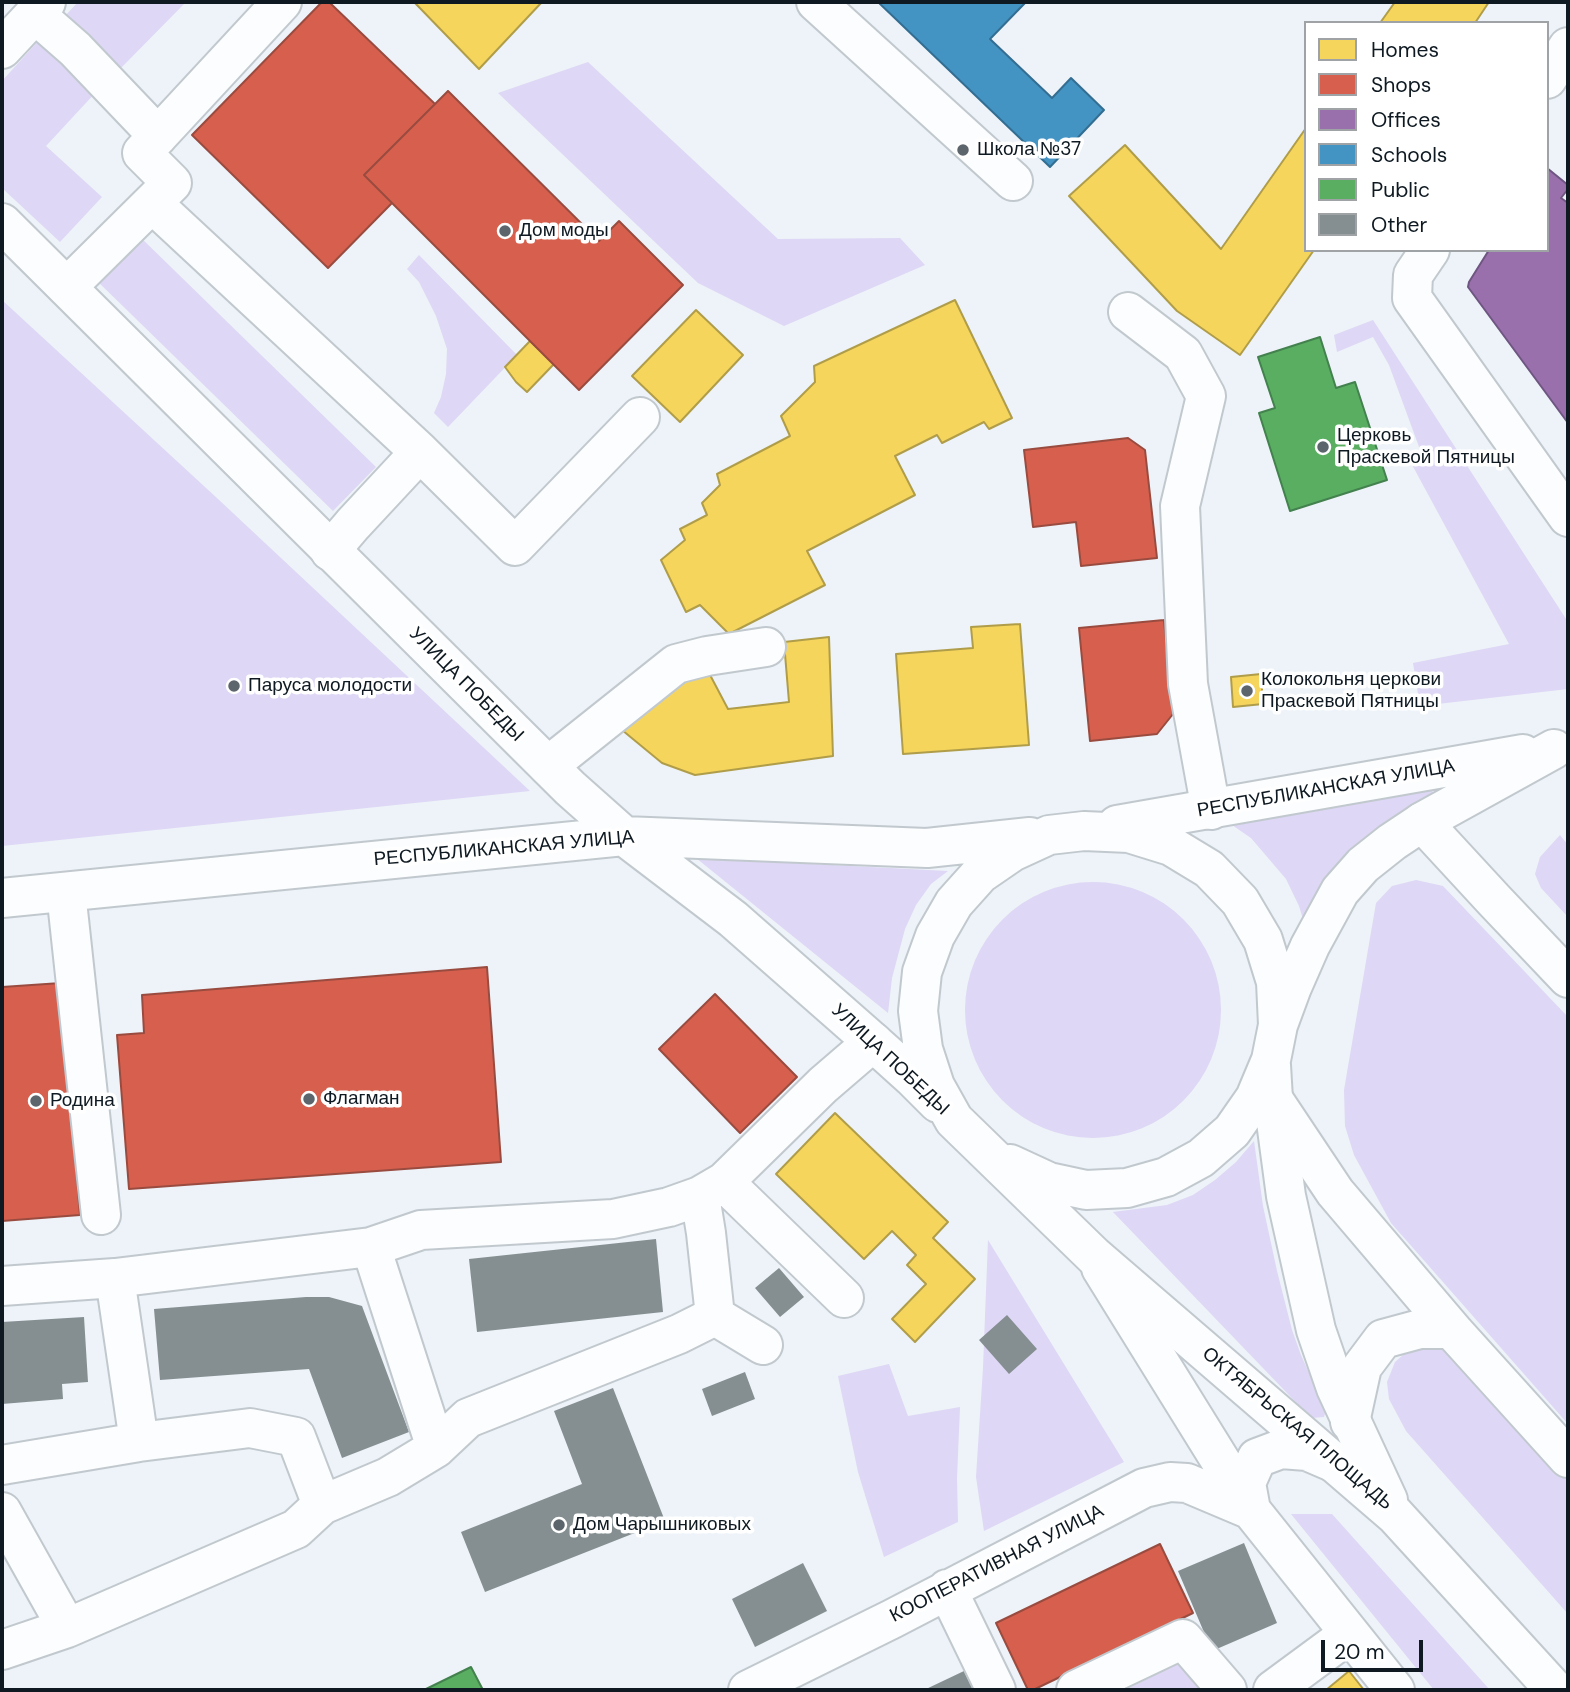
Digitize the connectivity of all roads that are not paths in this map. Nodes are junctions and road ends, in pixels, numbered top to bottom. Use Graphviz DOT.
graph roads {
  1 [pos="282,2"];
  2 [pos="816,2"];
  3 [pos="41,8"];
  4 [pos="1568,47"];
  5 [pos="2,48"];
  6 [pos="1549,76"];
  7 [pos="158,136"];
  8 [pos="1013,181"];
  9 [pos="152,203"];
  10 [pos="2,223"];
  11 [pos="1421,262"];
  12 [pos="66,287"];
  13 [pos="1128,312"];
  14 [pos="640,417"];
  15 [pos="421,452"];
  16 [pos="1565,507"];
  17 [pos="330,551"];
  18 [pos="766,647"];
  19 [pos="1561,748"];
  20 [pos="548,766"];
  21 [pos="1211,810"];
  22 [pos="1422,822"];
  23 [pos="1067,833"];
  24 [pos="624,836"];
  25 [pos="66,892"];
  26 [pos="2,898"];
  27 [pos="1568,978"];
  28 [pos="873,1042"];
  29 [pos="1275,1043"];
  30 [pos="1273,1099"];
  31 [pos="965,1131"];
  32 [pos="712,1189"];
  33 [pos="101,1215"];
  34 [pos="371,1247"];
  35 [pos="1094,1256"];
  36 [pos="115,1278"];
  37 [pos="2,1286"];
  38 [pos="844,1298"];
  39 [pos="715,1316"];
  40 [pos="1451,1329"];
  41 [pos="763,1345"];
  42 [pos="1350,1422"];
  43 [pos="139,1442"];
  44 [pos="436,1448"];
  45 [pos="1568,1458"];
  46 [pos="1335,1463"];
  47 [pos="2,1465"];
  48 [pos="322,1504"];
  49 [pos="1251,1510"];
  50 [pos="2,1512"];
  51 [pos="1395,1515"];
  52 [pos="947,1589"];
  53 [pos="67,1628"];
  54 [pos="1349,1634"];
  55 [pos="2,1650"];
  56 [pos="748,1690"];
  57 [pos="996,1690"];
  58 [pos="1076,1690"];
  59 [pos="1227,1690"];
  60 [pos="1273,1690"];
  61 [pos="1395,1690"];
  62 [pos="1555,1690"];
  1 -- 7 [label="main road"];
  2 -- 8 [label="main road"];
  3 -- 5 [label="main road"];
  3 -- 7 [label="main road"];
  4 -- 6 [label="main road"];
  7 -- 9 [label="main road"];
  9 -- 12 [label="main road"];
  9 -- 15 [label="main road"];
  10 -- 12 [label="main road, УЛИЦА ПОБЕДЫ"];
  11 -- 16 [label="main road"];
  12 -- 17 [label="main road, УЛИЦА ПОБЕДЫ"];
  13 -- 21 [label="main road"];
  14 -- 15 [label="main road"];
  15 -- 17 [label="main road"];
  17 -- 20 [label="main road, УЛИЦА ПОБЕДЫ"];
  18 -- 20 [label="main road"];
  19 -- 21 [label="main road, РЕСПУБЛИКАНСКАЯ УЛИЦА"];
  19 -- 22 [label="main road, ОКТЯБРЬСКАЯ ПЛОЩАДЬ"];
  20 -- 24 [label="main road, УЛИЦА ПОБЕДЫ"];
  21 -- 23 [label="main road, РЕСПУБЛИКАНСКАЯ УЛИЦА"];
  22 -- 27 [label="main road"];
  22 -- 29 [label="main road, ОКТЯБРЬСКАЯ ПЛОЩАДЬ"];
  23 -- 24 [label="main road, РЕСПУБЛИКАНСКАЯ УЛИЦА"];
  23 -- 29 [label="main road, ОКТЯБРЬСКАЯ ПЛОЩАДЬ"];
  23 -- 31 [label="main road, ОКТЯБРЬСКАЯ ПЛОЩАДЬ"];
  24 -- 25 [label="main road, РЕСПУБЛИКАНСКАЯ УЛИЦА"];
  24 -- 28 [label="main road, УЛИЦА ПОБЕДЫ"];
  25 -- 26 [label="main road, РЕСПУБЛИКАНСКАЯ УЛИЦА"];
  25 -- 33 [label="main road"];
  28 -- 31 [label="main road, УЛИЦА ПОБЕДЫ"];
  28 -- 32 [label="main road"];
  29 -- 30 [label="main road, ОКТЯБРЬСКАЯ ПЛОЩАДЬ"];
  29 -- 31 [label="main road, ОКТЯБРЬСКАЯ ПЛОЩАДЬ"];
  30 -- 40 [label="main road"];
  30 -- 42 [label="main road, ОКТЯБРЬСКАЯ ПЛОЩАДЬ"];
  31 -- 35 [label="main road, ОКТЯБРЬСКАЯ ПЛОЩАДЬ"];
  32 -- 34 [label="main road"];
  32 -- 38 [label="main road"];
  32 -- 39 [label="main road"];
  34 -- 36 [label="main road"];
  34 -- 44 [label="main road"];
  35 -- 46 [label="main road, ОКТЯБРЬСКАЯ ПЛОЩАДЬ"];
  35 -- 49 [label="main road"];
  36 -- 37 [label="main road"];
  36 -- 43 [label="main road"];
  39 -- 41 [label="main road"];
  39 -- 44 [label="main road"];
  40 -- 42 [label="main road"];
  40 -- 45 [label="main road"];
  42 -- 51 [label="main road, ОКТЯБРЬСКАЯ ПЛОЩАДЬ"];
  43 -- 47 [label="main road"];
  43 -- 48 [label="main road"];
  44 -- 48 [label="main road"];
  46 -- 49 [label="main road"];
  46 -- 51 [label="main road, ОКТЯБРЬСКАЯ ПЛОЩАДЬ"];
  48 -- 53 [label="main road"];
  49 -- 52 [label="main road, КООПЕРАТИВНАЯ УЛИЦА"];
  49 -- 54 [label="main road"];
  50 -- 53 [label="main road"];
  51 -- 62 [label="main road"];
  52 -- 56 [label="main road, КООПЕРАТИВНАЯ УЛИЦА"];
  52 -- 57 [label="main road"];
  53 -- 55 [label="main road"];
  54 -- 60 [label="main road"];
  54 -- 61 [label="main road"];
  58 -- 59 [label="main road"];
}
